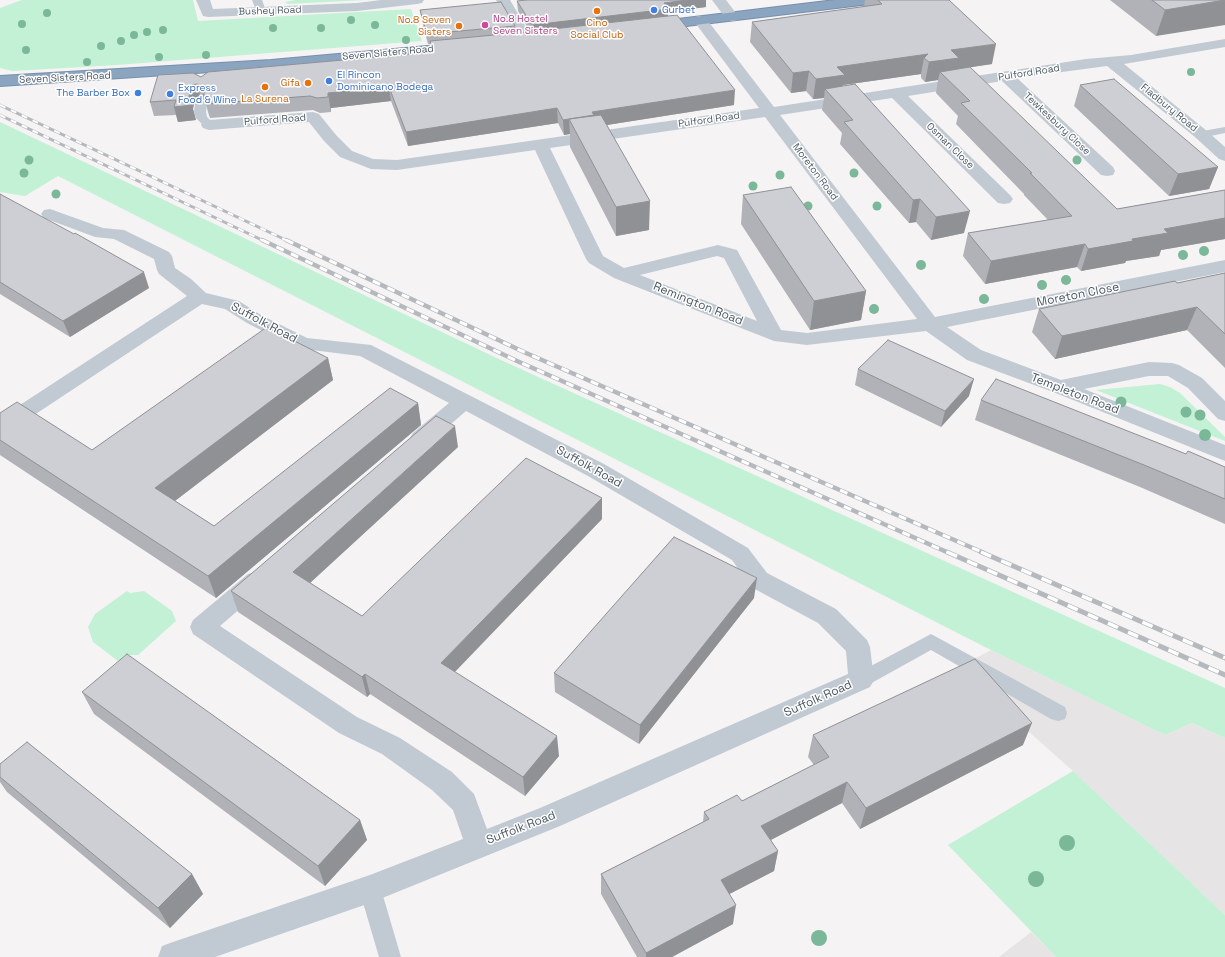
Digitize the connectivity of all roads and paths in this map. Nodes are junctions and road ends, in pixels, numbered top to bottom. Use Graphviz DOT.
graph roads {
  1 [pos="202,0"];
  2 [pos="417,0"];
  3 [pos="503,0"];
  4 [pos="719,0"];
  5 [pos="870,0"];
  6 [pos="259,6"];
  7 [pos="732,17"];
  8 [pos="700,20"];
  9 [pos="640,27"];
  10 [pos="543,39"];
  11 [pos="527,41"];
  12 [pos="511,42"];
  13 [pos="1225,43"];
  14 [pos="472,46"];
  15 [pos="1111,61"];
  16 [pos="1006,77"];
  17 [pos="0,81"];
  18 [pos="897,94"];
  19 [pos="201,103"];
  20 [pos="770,112"];
  21 [pos="209,125"];
  22 [pos="1225,130"];
  23 [pos="1201,134"];
  24 [pos="540,144"];
  25 [pos="1225,156"];
  26 [pos="1107,170"];
  27 [pos="1004,198"];
  28 [pos="50,214"];
  29 [pos="1225,266"];
  30 [pos="621,274"];
  31 [pos="199,297"];
  32 [pos="930,324"];
  33 [pos="774,334"];
  34 [pos="1060,387"];
  35 [pos="465,401"];
  36 [pos="1225,414"];
  37 [pos="0,428"];
  38 [pos="405,453"];
  39 [pos="1225,453"];
  40 [pos="274,565"];
  41 [pos="861,680"];
  42 [pos="1058,713"];
  43 [pos="479,845"];
  44 [pos="370,889"];
  45 [pos="173,957"];
  46 [pos="390,957"];
  1 -- 6 [label="street, Bushey Road"];
  2 -- 6 [label="street, Bushey Road"];
  3 -- 11 [label="street"];
  4 -- 7 [label="street"];
  5 -- 7 [label="highway"];
  7 -- 8 [label="highway"];
  8 -- 9 [label="highway"];
  8 -- 20 [label="street, Moreton Road"];
  10 -- 11 [label="highway"];
  11 -- 12 [label="highway"];
  13 -- 15 [label="street, Pulford Road"];
  14 -- 17 [label="highway, Seven Sisters Road"];
  15 -- 16 [label="street, Pulford Road"];
  15 -- 23 [label="street, Fladbury Road"];
  16 -- 18 [label="street, Pulford Road"];
  16 -- 26 [label="street, Tewkesbury Close"];
  18 -- 20 [label="street, Pulford Road"];
  18 -- 27 [label="street, Osman Close"];
  19 -- 21 [label="lane"];
  20 -- 24 [label="street, Pulford Road"];
  20 -- 32 [label="street, Moreton Road"];
  21 -- 24 [label="street, Pulford Road"];
  22 -- 23 [label="lane"];
  23 -- 25 [label="street, Fladbury Road"];
  24 -- 30 [label="street, Remington Road"];
  28 -- 31 [label="street, Suffolk Road"];
  29 -- 32 [label="street, Moreton Close"];
  30 -- 33 [label="street, Remington Road"];
  30 -- 33 [label="street"];
  31 -- 35 [label="street, Suffolk Road"];
  31 -- 37 [label="street"];
  32 -- 33 [label="street, Remington Road"];
  32 -- 34 [label="street, Templeton Road"];
  34 -- 36 [label="street"];
  34 -- 39 [label="street, Templeton Road"];
  35 -- 38 [label="street"];
  35 -- 41 [label="street, Suffolk Road"];
  40 -- 43 [label="street"];
  41 -- 42 [label="lane"];
  41 -- 43 [label="street, Suffolk Road"];
  43 -- 44 [label="street, Suffolk Road"];
  44 -- 45 [label="street, Suffolk Road"];
  44 -- 46 [label="lane"];
}
